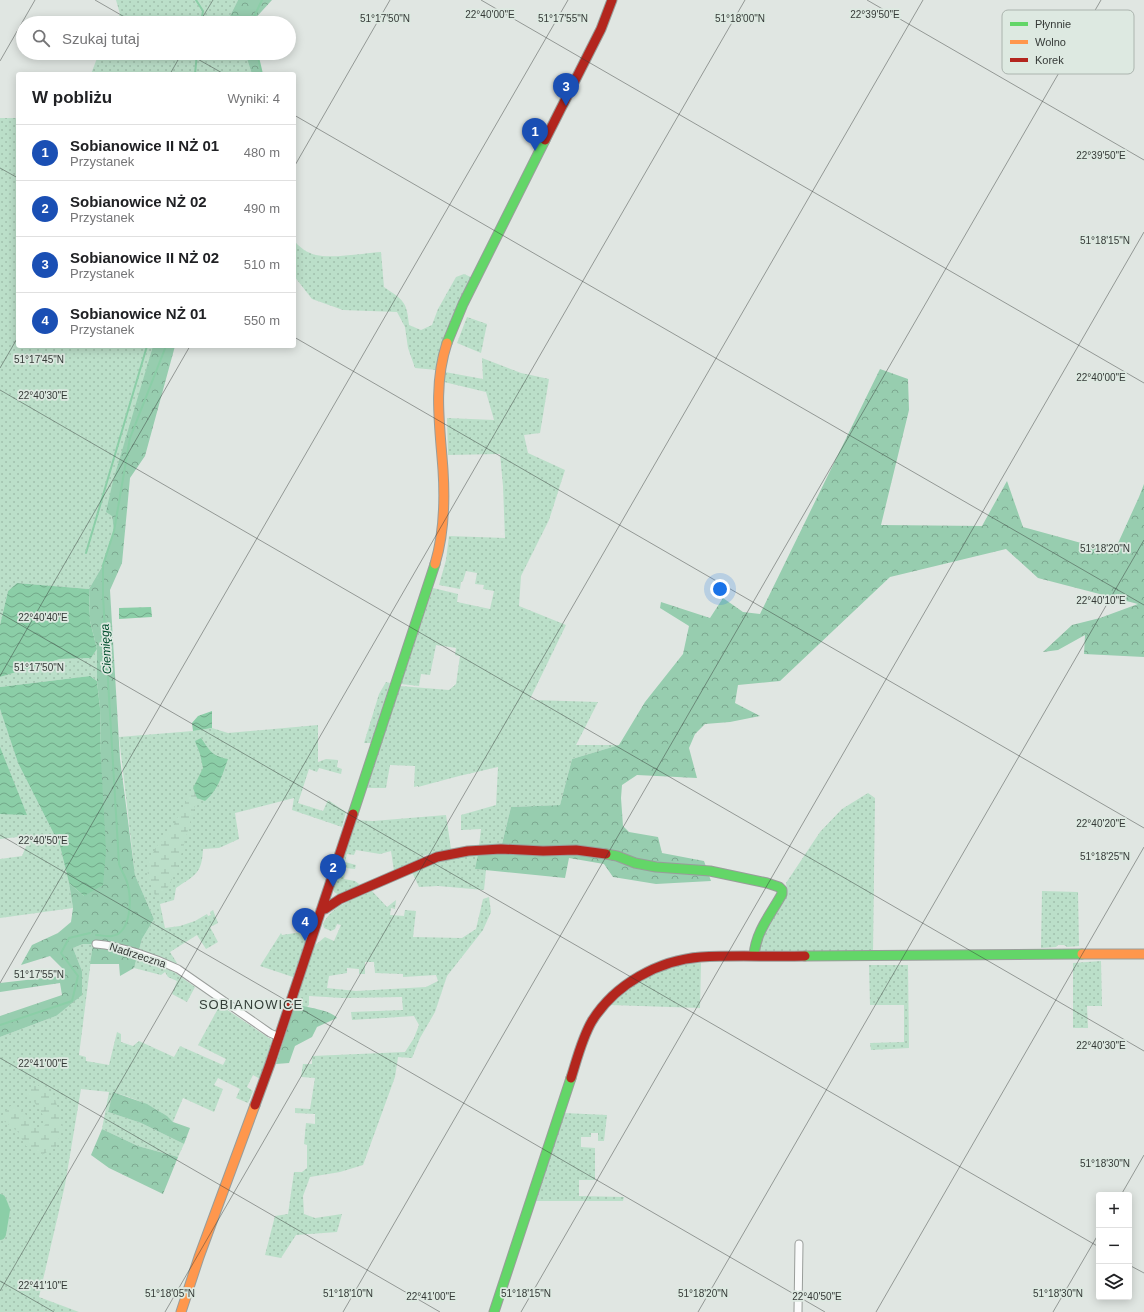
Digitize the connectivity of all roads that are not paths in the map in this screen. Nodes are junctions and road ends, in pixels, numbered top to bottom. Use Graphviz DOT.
graph roads {
  1 [pos="612,0"];
  2 [pos="328,890"];
  3 [pos="340,899"];
  4 [pos="321,910"];
  5 [pos="96,944"];
  6 [pos="1144,954"];
  7 [pos="754,955"];
  8 [pos="279,1037"];
  9 [pos="799,1244"];
  10 [pos="181,1312"];
  11 [pos="494,1312"];
  12 [pos="798,1312"];
  1 -- 2 [label="street"];
  2 -- 3 [label="street"];
  2 -- 4 [label="street"];
  3 -- 4 [label="street"];
  3 -- 7 [label="street"];
  4 -- 8 [label="street"];
  5 -- 8 [label="street, Nadrzeczna"];
  6 -- 7 [label="street"];
  7 -- 11 [label="street"];
  8 -- 10 [label="street"];
  9 -- 12 [label="street"];
}
